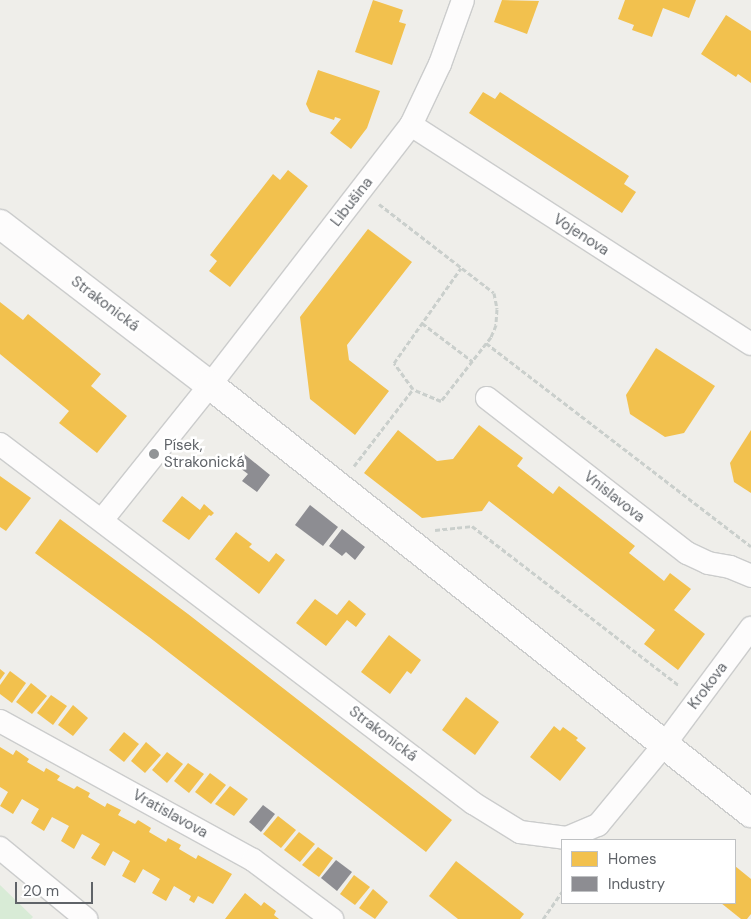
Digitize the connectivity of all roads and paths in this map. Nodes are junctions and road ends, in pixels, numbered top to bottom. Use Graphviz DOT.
graph roads {
  1 [pos="463,0"];
  2 [pos="411,125"];
  3 [pos="361,190"];
  4 [pos="0,224"];
  5 [pos="461,268"];
  6 [pos="422,323"];
  7 [pos="486,343"];
  8 [pos="751,344"];
  9 [pos="472,361"];
  10 [pos="210,385"];
  11 [pos="413,390"];
  12 [pos="487,398"];
  13 [pos="0,444"];
  14 [pos="351,469"];
  15 [pos="102,520"];
  16 [pos="428,527"];
  17 [pos="751,546"];
  18 [pos="751,576"];
  19 [pos="751,628"];
  20 [pos="698,700"];
  21 [pos="0,720"];
  22 [pos="664,745"];
  23 [pos="751,813"];
  24 [pos="0,848"];
  25 [pos="561,893"];
  26 [pos="86,919"];
  27 [pos="332,919"];
  28 [pos="543,919"];
  1 -- 2 [label="street, Libušina"];
  2 -- 3 [label="street, Libušina"];
  2 -- 8 [label="street, Vojenova"];
  3 -- 5 [label="path"];
  3 -- 10 [label="street, Libušina"];
  4 -- 10 [label="main road, Strakonická"];
  5 -- 6 [label="path"];
  5 -- 7 [label="path"];
  6 -- 9 [label="path"];
  6 -- 11 [label="path"];
  7 -- 9 [label="path"];
  7 -- 17 [label="path"];
  9 -- 11 [label="path"];
  10 -- 15 [label="street"];
  10 -- 22 [label="main road, Strakonická"];
  11 -- 14 [label="path"];
  12 -- 18 [label="street, Vnislavova"];
  13 -- 15 [label="street, Strakonická"];
  15 -- 22 [label="street, Strakonická"];
  16 -- 20 [label="path"];
  19 -- 20 [label="street, Krokova"];
  20 -- 22 [label="street, Krokova"];
  21 -- 27 [label="street, Vratislavova"];
  22 -- 23 [label="main road, Strakonická"];
  24 -- 26 [label="street"];
  25 -- 28 [label="path"];
}
